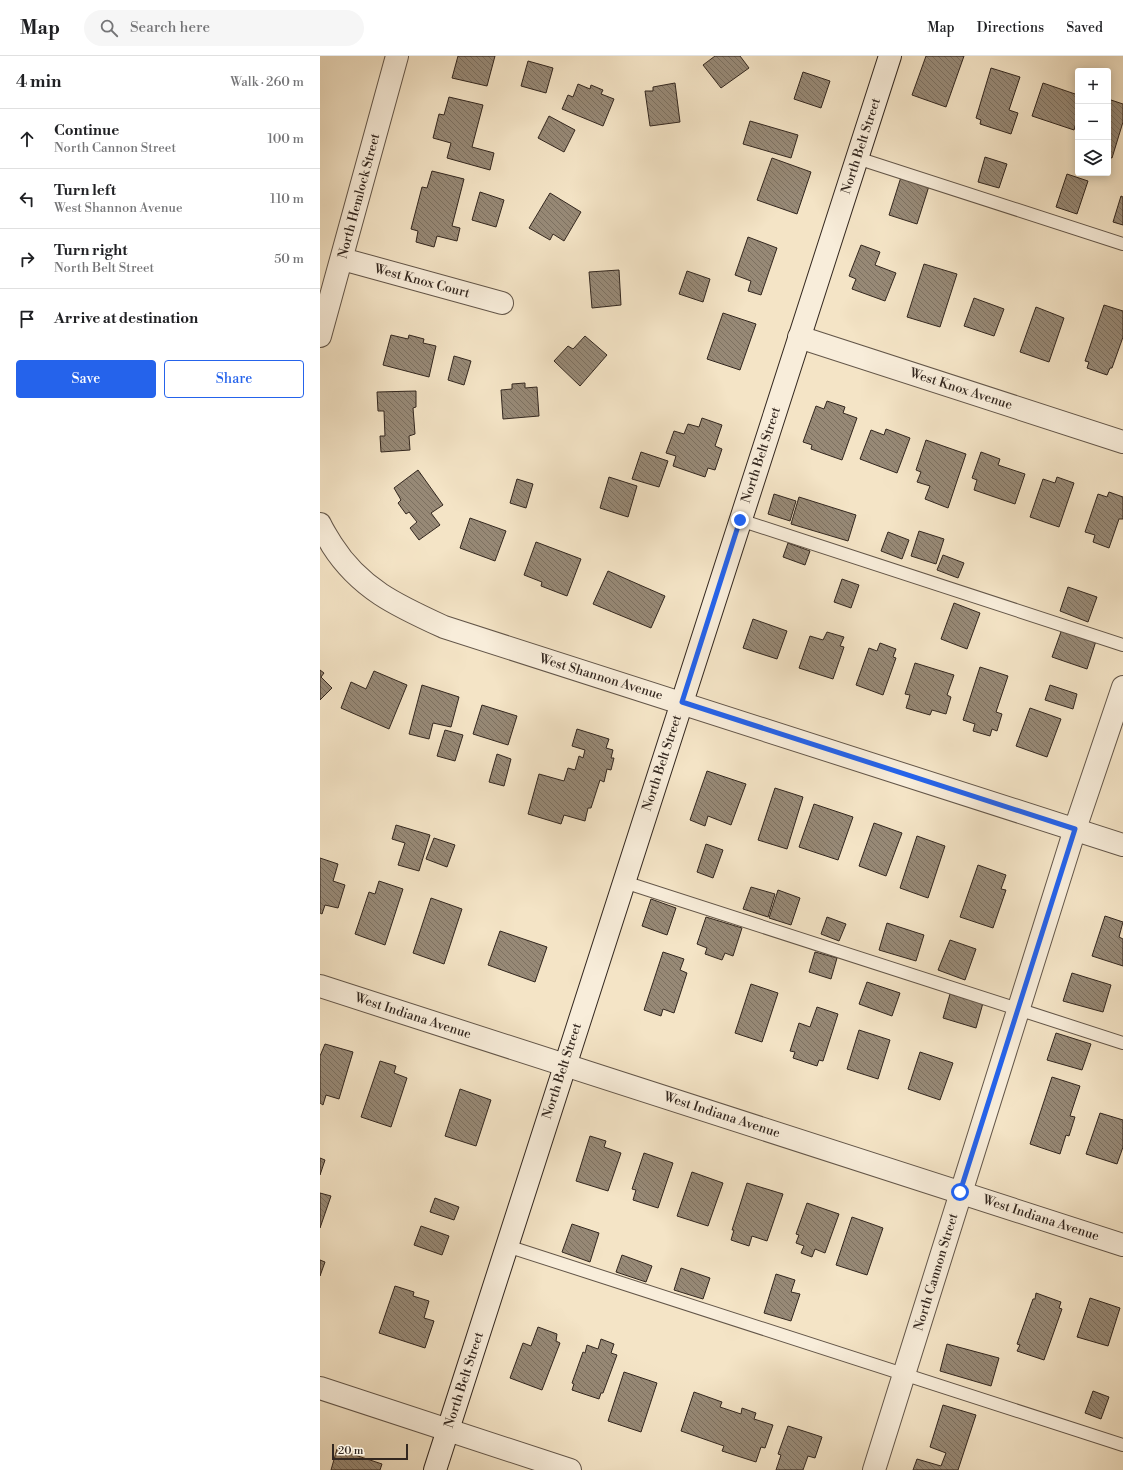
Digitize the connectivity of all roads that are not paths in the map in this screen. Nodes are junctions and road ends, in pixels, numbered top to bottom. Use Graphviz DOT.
graph roads {
  1 [pos="397,56"];
  2 [pos="890,56"];
  3 [pos="857,158"];
  4 [pos="1123,244"];
  5 [pos="342,259"];
  6 [pos="502,303"];
  7 [pos="320,336"];
  8 [pos="799,337"];
  9 [pos="1123,442"];
  10 [pos="740,520"];
  11 [pos="320,524"];
  12 [pos="1123,645"];
  13 [pos="1123,687"];
  14 [pos="682,702"];
  15 [pos="1075,829"];
  16 [pos="1123,845"];
  17 [pos="624,882"];
  18 [pos="320,986"];
  19 [pos="1019,1008"];
  20 [pos="1123,1043"];
  21 [pos="564,1064"];
  22 [pos="960,1192"];
  23 [pos="1123,1245"];
  24 [pos="507,1246"];
  25 [pos="904,1373"];
  26 [pos="320,1388"];
  27 [pos="448,1430"];
  28 [pos="1123,1445"];
  29 [pos="435,1470"];
  30 [pos="570,1470"];
  31 [pos="874,1470"];
  1 -- 5 [label="street, North Hemlock Street"];
  2 -- 3 [label="street, North Belt Street"];
  3 -- 4 [label="lane"];
  3 -- 8 [label="street, North Belt Street"];
  5 -- 6 [label="street, West Knox Court"];
  5 -- 7 [label="street, North Hemlock Street"];
  8 -- 9 [label="street, West Knox Avenue"];
  8 -- 10 [label="street, North Belt Street"];
  10 -- 12 [label="lane"];
  10 -- 14 [label="street, North Belt Street"];
  11 -- 14 [label="street, West Shannon Avenue"];
  13 -- 15 [label="street, North Cannon Street"];
  14 -- 15 [label="street, West Shannon Avenue"];
  14 -- 17 [label="street, North Belt Street"];
  15 -- 16 [label="street, West Shannon Avenue"];
  15 -- 19 [label="street, North Cannon Street"];
  17 -- 19 [label="lane"];
  17 -- 21 [label="street, North Belt Street"];
  18 -- 21 [label="street, West Indiana Avenue"];
  19 -- 20 [label="lane"];
  19 -- 22 [label="street, North Cannon Street"];
  21 -- 22 [label="street, West Indiana Avenue"];
  21 -- 24 [label="street, North Belt Street"];
  22 -- 23 [label="street, West Indiana Avenue"];
  22 -- 25 [label="street, North Cannon Street"];
  24 -- 25 [label="lane"];
  24 -- 27 [label="street, North Belt Street"];
  25 -- 28 [label="lane"];
  25 -- 31 [label="street, North Cannon Street"];
  26 -- 27 [label="street"];
  27 -- 29 [label="street, North Belt Street"];
  27 -- 30 [label="street"];
}
